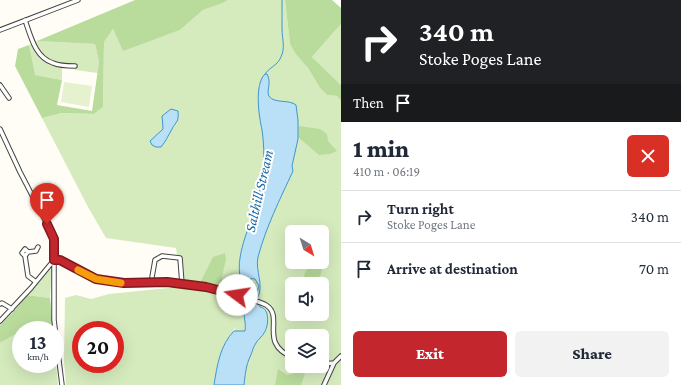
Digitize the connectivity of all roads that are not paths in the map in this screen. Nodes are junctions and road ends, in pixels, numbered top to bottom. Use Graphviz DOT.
graph roads {
  1 [pos="78,0"];
  2 [pos="25,20"];
  3 [pos="0,30"];
  4 [pos="75,66"];
  5 [pos="0,85"];
  6 [pos="8,96"];
  7 [pos="0,129"];
  8 [pos="38,247"];
  9 [pos="54,260"];
  10 [pos="36,282"];
  11 [pos="151,283"];
  12 [pos="182,284"];
  13 [pos="0,304"];
  14 [pos="12,309"];
  15 [pos="0,321"];
  16 [pos="285,355"];
  17 [pos="341,356"];
  18 [pos="329,363"];
  19 [pos="334,363"];
  20 [pos="62,385"];
  21 [pos="324,385"];
  1 -- 2 [label="street"];
  2 -- 3 [label="street"];
  2 -- 4 [label="street"];
  5 -- 6 [label="street"];
  7 -- 9 [label="street"];
  8 -- 10 [label="street"];
  9 -- 10 [label="street"];
  9 -- 11 [label="street"];
  9 -- 20 [label="street"];
  10 -- 14 [label="street"];
  11 -- 12 [label="street"];
  11 -- 12 [label="street"];
  12 -- 16 [label="street"];
  13 -- 14 [label="street"];
  14 -- 15 [label="street"];
  17 -- 19 [label="street"];
  18 -- 19 [label="street"];
  19 -- 21 [label="street"];
}
